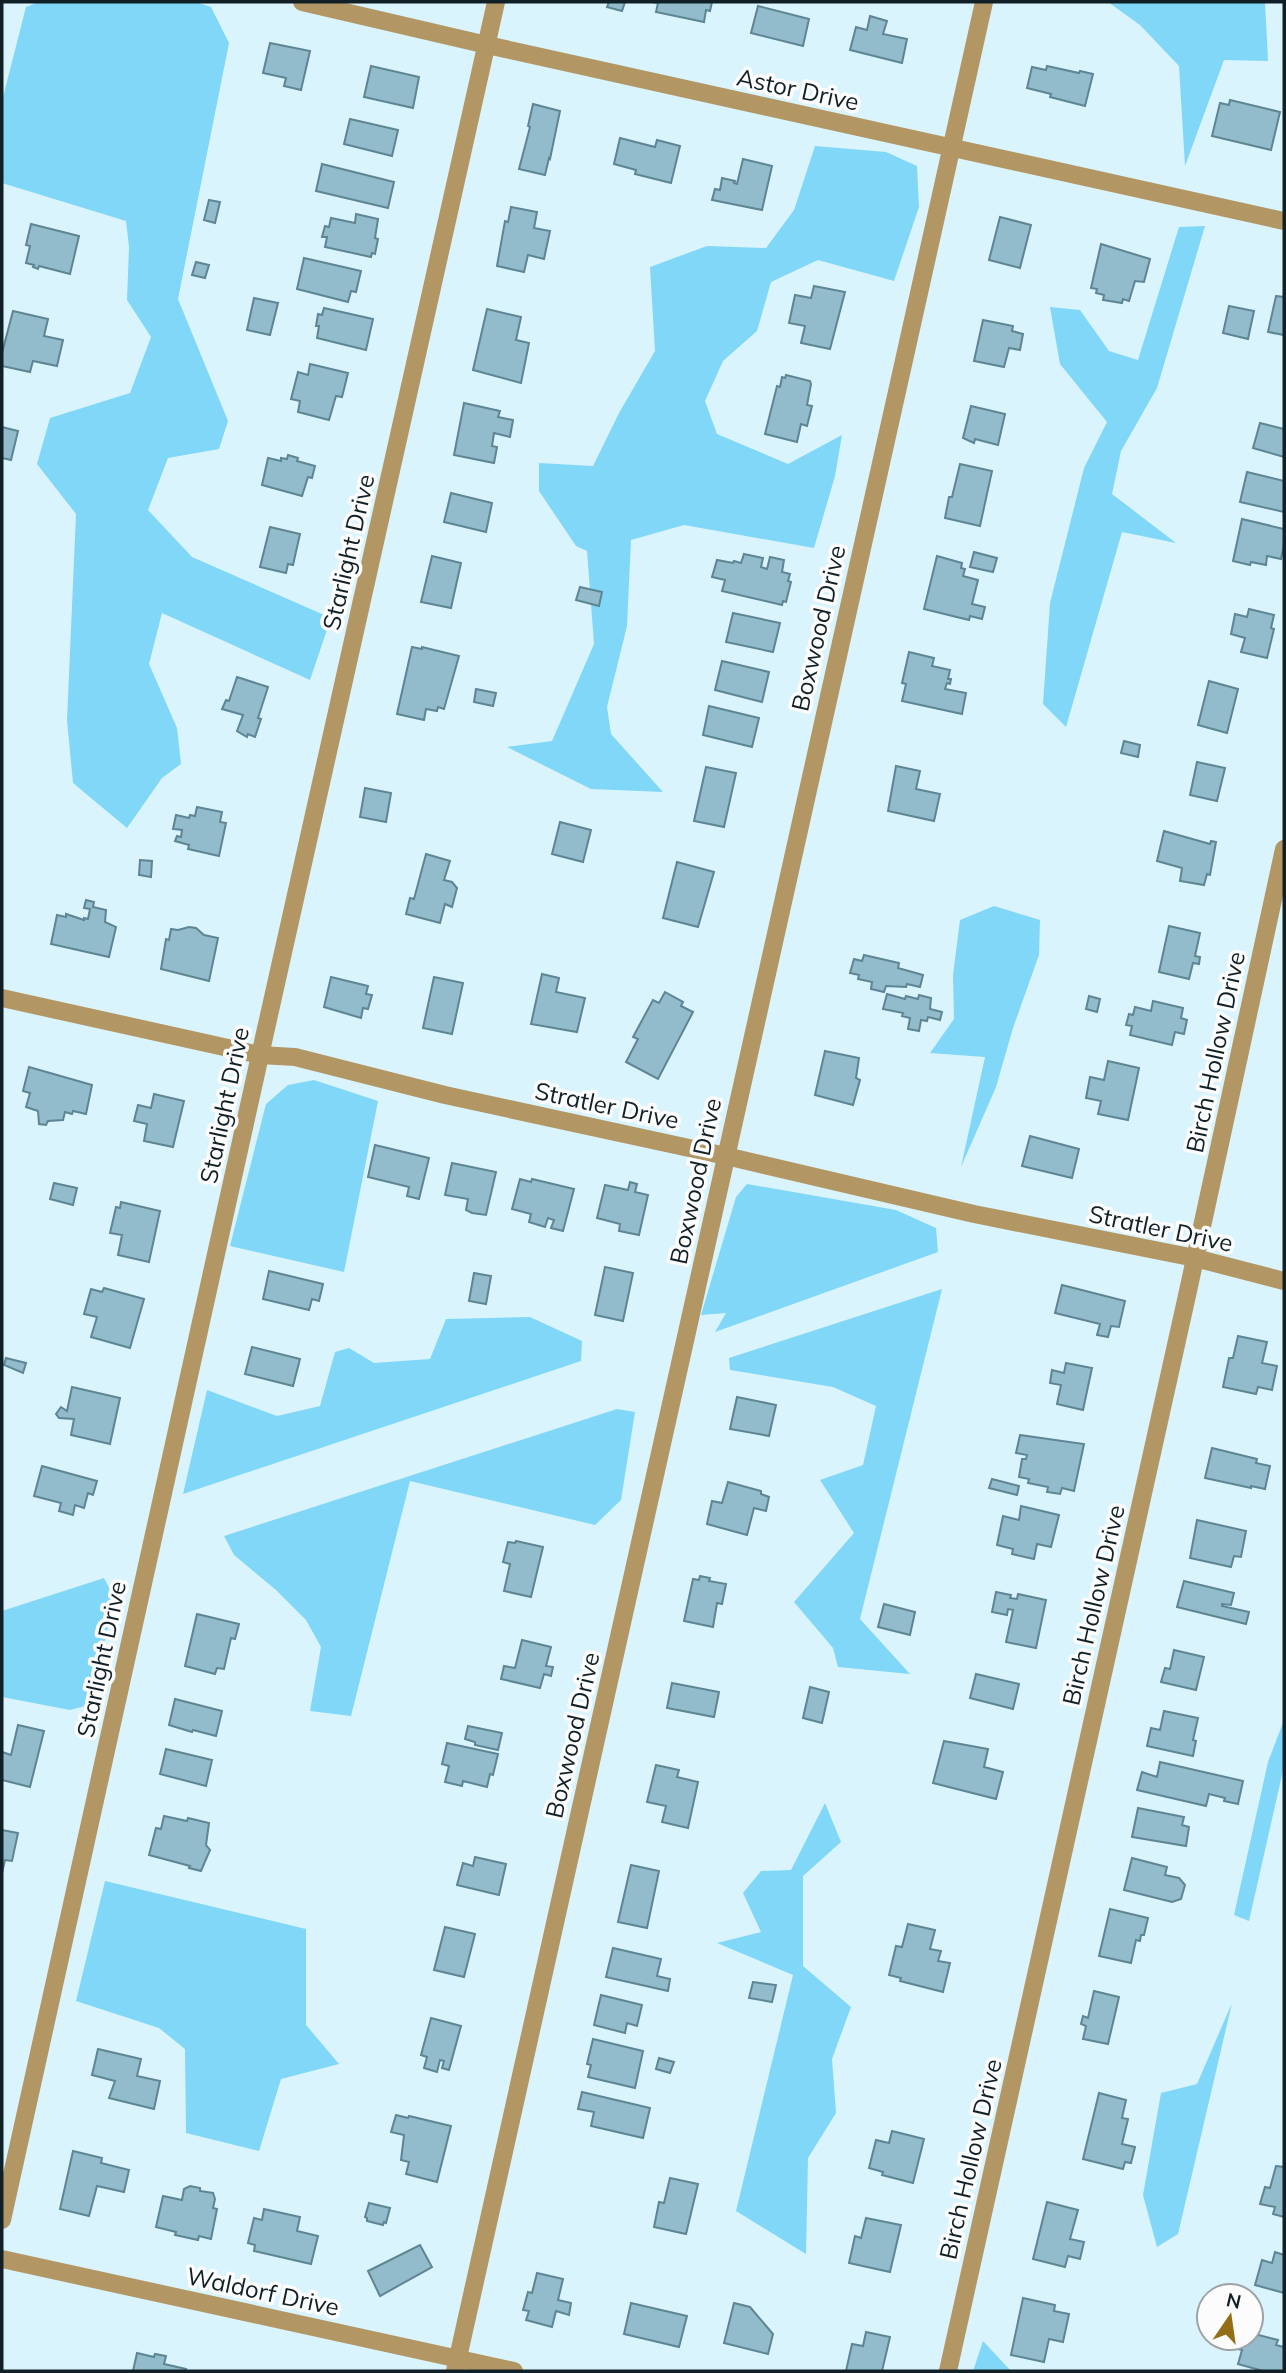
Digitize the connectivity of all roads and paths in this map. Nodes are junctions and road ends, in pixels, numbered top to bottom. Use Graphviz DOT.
graph roads {
  1 [pos="302,2"];
  2 [pos="496,2"];
  3 [pos="984,2"];
  4 [pos="487,45"];
  5 [pos="950,147"];
  6 [pos="1284,220"];
  7 [pos="1284,849"];
  8 [pos="2,998"];
  9 [pos="260,1055"];
  10 [pos="726,1156"];
  11 [pos="1195,1258"];
  12 [pos="1284,1281"];
  13 [pos="2,2220"];
  14 [pos="2,2259"];
  15 [pos="457,2365"];
  16 [pos="514,2371"];
  17 [pos="948,2371"];
  1 -- 4 [label="street, Astor Drive"];
  2 -- 4 [label="street, Starlight Drive"];
  3 -- 5 [label="street, Boxwood Drive"];
  4 -- 5 [label="street, Astor Drive"];
  4 -- 9 [label="street, Starlight Drive"];
  5 -- 6 [label="street, Astor Drive"];
  5 -- 10 [label="street, Boxwood Drive"];
  7 -- 11 [label="street, Birch Hollow Drive"];
  8 -- 9 [label="street, Stratler Drive"];
  9 -- 10 [label="street, Stratler Drive"];
  9 -- 13 [label="street, Starlight Drive"];
  10 -- 11 [label="street, Stratler Drive"];
  10 -- 15 [label="street, Boxwood Drive"];
  11 -- 12 [label="street, Stratler Drive"];
  11 -- 17 [label="street, Birch Hollow Drive"];
  14 -- 15 [label="street, Waldorf Drive"];
  15 -- 16 [label="street, Waldorf Drive"];
}
